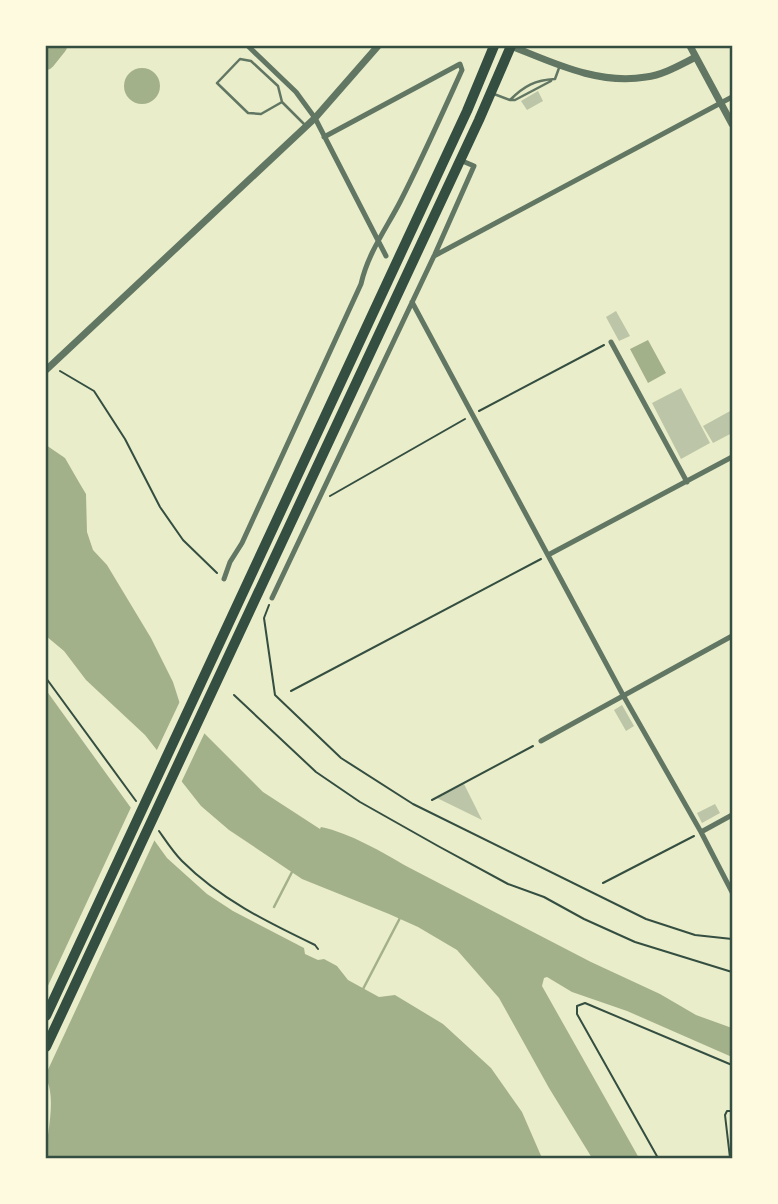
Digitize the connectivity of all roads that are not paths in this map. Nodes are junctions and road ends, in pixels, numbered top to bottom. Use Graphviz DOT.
graph roads {
  1 [pos="248,46"];
  2 [pos="378,46"];
  3 [pos="494,46"];
  4 [pos="511,46"];
  5 [pos="691,46"];
  6 [pos="696,57"];
  7 [pos="561,65"];
  8 [pos="555,79"];
  9 [pos="492,93"];
  10 [pos="733,97"];
  11 [pos="510,100"];
  12 [pos="282,102"];
  13 [pos="722,103"];
  14 [pos="315,118"];
  15 [pos="733,124"];
  16 [pos="307,126"];
  17 [pos="324,137"];
  18 [pos="460,160"];
  19 [pos="377,241"];
  20 [pos="386,256"];
  21 [pos="434,256"];
  22 [pos="412,302"];
  23 [pos="611,342"];
  24 [pos="47,368"];
  25 [pos="733,457"];
  26 [pos="687,482"];
  27 [pos="548,555"];
  28 [pos="224,579"];
  29 [pos="272,598"];
  30 [pos="733,636"];
  31 [pos="623,695"];
  32 [pos="541,741"];
  33 [pos="733,815"];
  34 [pos="701,832"];
  35 [pos="733,892"];
  36 [pos="46,1016"];
  37 [pos="46,1047"];
  1 -- 14 [label="street"];
  2 -- 14 [label="street"];
  3 -- 36 [label="highway"];
  4 -- 7 [label="street"];
  4 -- 9 [label="highway"];
  5 -- 6 [label="street"];
  6 -- 7 [label="street"];
  6 -- 13 [label="street"];
  7 -- 8 [label="lane"];
  8 -- 11 [label="lane"];
  8 -- 11 [label="lane"];
  9 -- 11 [label="lane"];
  9 -- 18 [label="highway"];
  10 -- 13 [label="street"];
  12 -- 12 [label="lane"];
  12 -- 16 [label="lane"];
  13 -- 15 [label="street"];
  13 -- 21 [label="street"];
  14 -- 16 [label="street"];
  14 -- 17 [label="street"];
  16 -- 24 [label="street"];
  17 -- 19 [label="street"];
  17 -- 19 [label="street"];
  18 -- 21 [label="street"];
  18 -- 37 [label="highway"];
  19 -- 20 [label="street"];
  19 -- 28 [label="street"];
  21 -- 22 [label="street"];
  22 -- 27 [label="street"];
  22 -- 29 [label="street"];
  23 -- 26 [label="street"];
  25 -- 26 [label="street"];
  26 -- 27 [label="street"];
  27 -- 31 [label="street"];
  30 -- 31 [label="street"];
  31 -- 32 [label="street"];
  31 -- 34 [label="street"];
  33 -- 34 [label="street"];
  34 -- 35 [label="street"];
}
